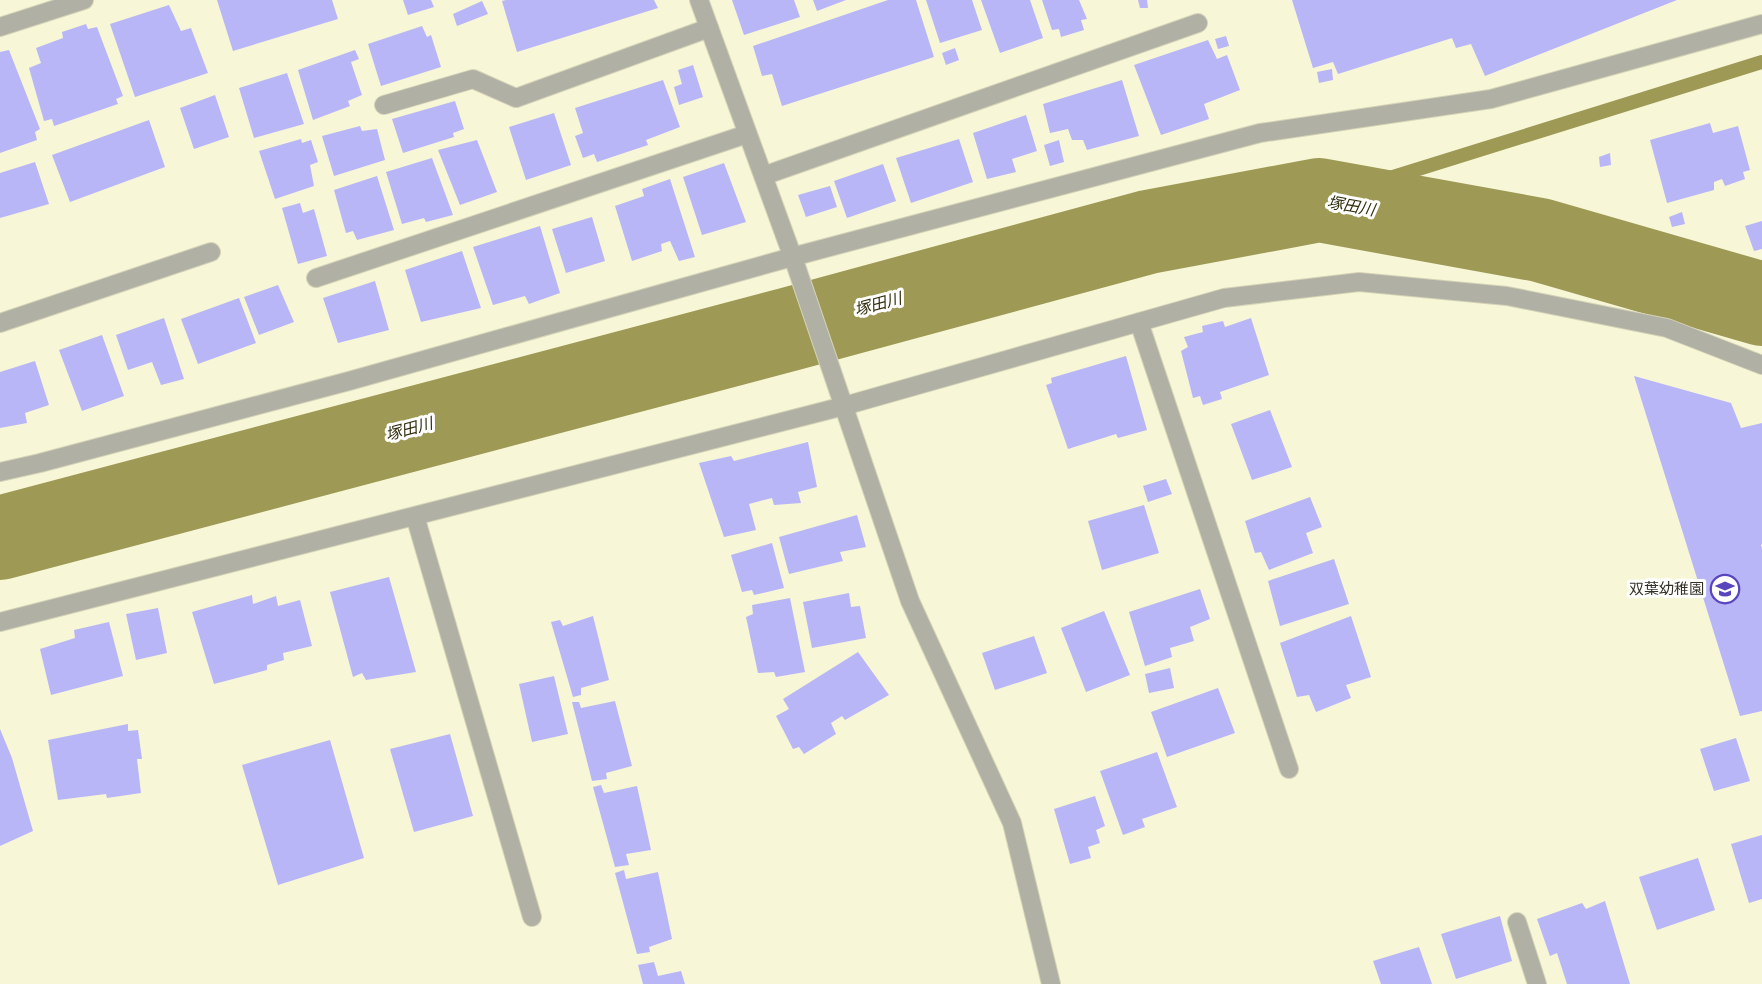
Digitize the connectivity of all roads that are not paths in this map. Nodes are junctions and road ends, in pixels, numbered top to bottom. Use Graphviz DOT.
graph roads {
  1 [pos="84,0"];
  2 [pos="699,0"];
  3 [pos="1198,23"];
  4 [pos="1762,24"];
  5 [pos="0,27"];
  6 [pos="709,28"];
  7 [pos="384,105"];
  8 [pos="747,134"];
  9 [pos="763,176"];
  10 [pos="211,252"];
  11 [pos="794,261"];
  12 [pos="316,278"];
  13 [pos="1139,322"];
  14 [pos="0,323"];
  15 [pos="1762,365"];
  16 [pos="844,406"];
  17 [pos="0,472"];
  18 [pos="415,516"];
  19 [pos="0,622"];
  20 [pos="1289,770"];
  21 [pos="532,917"];
  22 [pos="1517,922"];
  23 [pos="1051,984"];
  24 [pos="1537,984"];
  1 -- 5 [label="street"];
  2 -- 6 [label="street"];
  3 -- 9 [label="street"];
  4 -- 11 [label="street"];
  6 -- 7 [label="street"];
  6 -- 8 [label="street"];
  8 -- 9 [label="street"];
  8 -- 12 [label="street"];
  9 -- 11 [label="street"];
  10 -- 14 [label="street"];
  11 -- 16 [label="street"];
  11 -- 17 [label="street"];
  13 -- 15 [label="street"];
  13 -- 16 [label="street"];
  13 -- 20 [label="street"];
  16 -- 18 [label="street"];
  16 -- 23 [label="street"];
  18 -- 19 [label="street"];
  18 -- 21 [label="street"];
  22 -- 24 [label="street"];
}
